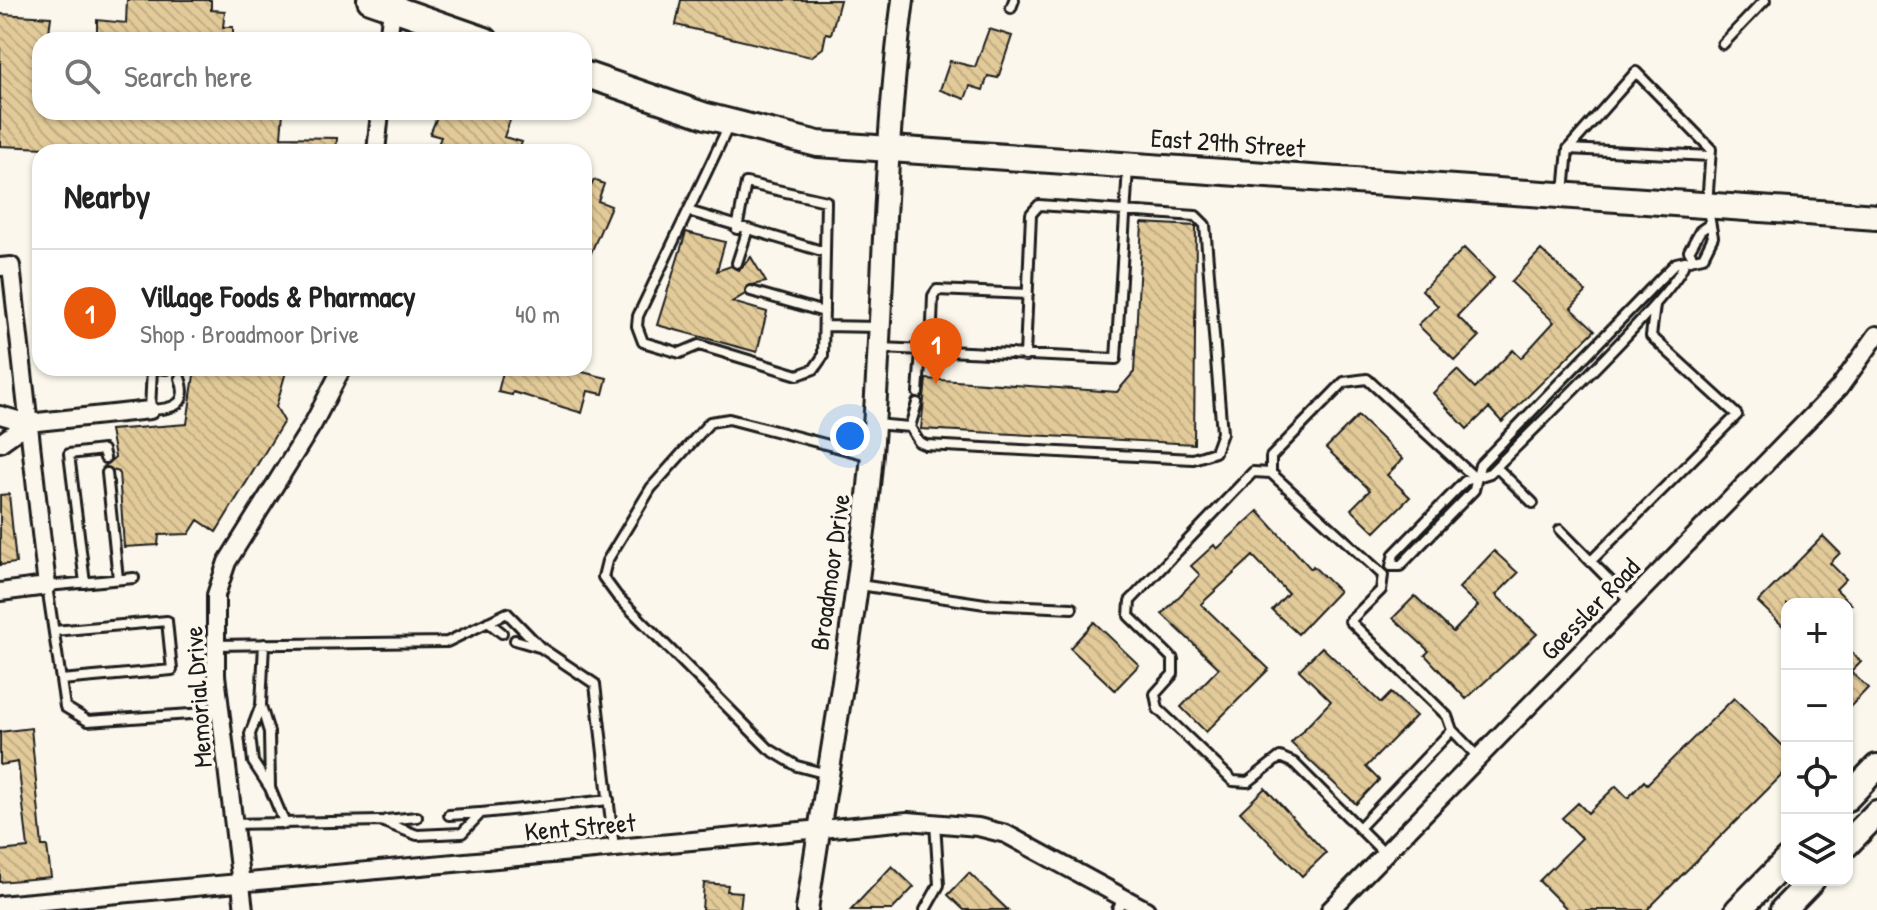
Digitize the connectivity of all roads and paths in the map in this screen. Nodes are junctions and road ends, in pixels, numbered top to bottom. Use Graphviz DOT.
graph roads {
  1 [pos="903,0"];
  2 [pos="1765,0"];
  3 [pos="385,3"];
  4 [pos="387,32"];
  5 [pos="455,32"];
  6 [pos="1723,44"];
  7 [pos="592,77"];
  8 [pos="379,120"];
  9 [pos="730,122"];
  10 [pos="377,144"];
  11 [pos="1568,149"];
  12 [pos="889,151"];
  13 [pos="1710,156"];
  14 [pos="1128,164"];
  15 [pos="1564,195"];
  16 [pos="1125,210"];
  17 [pos="688,211"];
  18 [pos="1708,214"];
  19 [pos="1877,217"];
  20 [pos="737,229"];
  21 [pos="747,232"];
  22 [pos="825,252"];
  23 [pos="1693,258"];
  24 [pos="737,263"];
  25 [pos="1684,263"];
  26 [pos="5,267"];
  27 [pos="751,291"];
  28 [pos="1028,294"];
  29 [pos="1655,305"];
  30 [pos="824,312"];
  31 [pos="824,326"];
  32 [pos="1877,335"];
  33 [pos="882,338"];
  34 [pos="926,350"];
  35 [pos="1025,356"];
  36 [pos="152,376"];
  37 [pos="338,376"];
  38 [pos="180,378"];
  39 [pos="150,410"];
  40 [pos="0,415"];
  41 [pos="28,423"];
  42 [pos="874,424"];
  43 [pos="910,427"];
  44 [pos="0,443"];
  45 [pos="872,456"];
  46 [pos="105,458"];
  47 [pos="1496,467"];
  48 [pos="107,473"];
  49 [pos="1271,473"];
  50 [pos="1476,478"];
  51 [pos="1533,503"];
  52 [pos="1560,530"];
  53 [pos="1591,561"];
  54 [pos="1383,575"];
  55 [pos="134,578"];
  56 [pos="118,579"];
  57 [pos="85,583"];
  58 [pos="855,584"];
  59 [pos="47,586"];
  60 [pos="0,592"];
  61 [pos="1631,602"];
  62 [pos="1072,608"];
  63 [pos="488,622"];
  64 [pos="54,631"];
  65 [pos="502,633"];
  66 [pos="515,640"];
  67 [pos="264,644"];
  68 [pos="213,645"];
  69 [pos="540,647"];
  70 [pos="61,680"];
  71 [pos="261,705"];
  72 [pos="220,712"];
  73 [pos="1452,730"];
  74 [pos="1479,757"];
  75 [pos="1877,767"];
  76 [pos="827,774"];
  77 [pos="270,788"];
  78 [pos="1853,792"];
  79 [pos="609,800"];
  80 [pos="481,813"];
  81 [pos="1877,813"];
  82 [pos="449,815"];
  83 [pos="417,817"];
  84 [pos="381,821"];
  85 [pos="935,822"];
  86 [pos="234,824"];
  87 [pos="285,824"];
  88 [pos="1359,828"];
  89 [pos="819,829"];
  90 [pos="1853,838"];
  91 [pos="614,848"];
  92 [pos="1385,854"];
  93 [pos="1781,866"];
  94 [pos="241,883"];
  95 [pos="1806,886"];
  96 [pos="1120,904"];
  97 [pos="0,905"];
  98 [pos="32,906"];
  99 [pos="244,910"];
  100 [pos="807,910"];
  101 [pos="925,910"];
  102 [pos="1146,910"];
  103 [pos="1330,910"];
  104 [pos="1738,910"];
  105 [pos="1783,910"];
  1 -- 12 [label="street, Broadmoor Drive"];
  2 -- 6 [label="lane"];
  3 -- 4 [label="street"];
  3 -- 5 [label="main road"];
  7 -- 9 [label="main road, East 29th Street"];
  8 -- 10 [label="street"];
  9 -- 12 [label="main road, East 29th Street"];
  9 -- 17 [label="lane"];
  11 -- 13 [label="lane"];
  11 -- 13 [label="lane"];
  11 -- 15 [label="lane"];
  12 -- 14 [label="main road, East 29th Street"];
  12 -- 33 [label="street, Broadmoor Drive"];
  13 -- 18 [label="lane"];
  14 -- 15 [label="main road, East 29th Street"];
  14 -- 16 [label="lane"];
  15 -- 18 [label="main road, East 29th Street"];
  16 -- 28 [label="lane"];
  16 -- 35 [label="lane"];
  16 -- 43 [label="lane"];
  17 -- 20 [label="lane"];
  17 -- 31 [label="lane"];
  18 -- 19 [label="main road, East 29th Street"];
  18 -- 23 [label="lane"];
  18 -- 23 [label="lane"];
  20 -- 21 [label="lane"];
  20 -- 22 [label="lane"];
  21 -- 22 [label="lane"];
  21 -- 24 [label="lane"];
  22 -- 30 [label="lane"];
  23 -- 25 [label="lane"];
  25 -- 29 [label="lane"];
  25 -- 50 [label="lane"];
  26 -- 41 [label="street"];
  27 -- 30 [label="lane"];
  28 -- 34 [label="lane"];
  28 -- 35 [label="lane"];
  29 -- 47 [label="lane"];
  29 -- 53 [label="lane"];
  30 -- 31 [label="lane"];
  31 -- 33 [label="lane"];
  32 -- 61 [label="street, Goessler Road"];
  33 -- 34 [label="lane"];
  33 -- 42 [label="street, Broadmoor Drive"];
  34 -- 35 [label="lane"];
  34 -- 43 [label="lane"];
  36 -- 39 [label="lane"];
  37 -- 68 [label="street, Memorial Drive"];
  38 -- 39 [label="lane"];
  39 -- 41 [label="street"];
  40 -- 41 [label="street"];
  41 -- 44 [label="street"];
  41 -- 59 [label="street"];
  42 -- 43 [label="lane"];
  42 -- 45 [label="street, Broadmoor Drive"];
  45 -- 58 [label="street, Broadmoor Drive"];
  45 -- 76 [label="lane"];
  46 -- 57 [label="lane"];
  47 -- 50 [label="lane"];
  47 -- 51 [label="lane"];
  48 -- 56 [label="lane"];
  49 -- 50 [label="lane"];
  49 -- 54 [label="lane"];
  49 -- 88 [label="lane"];
  50 -- 54 [label="lane"];
  52 -- 53 [label="lane"];
  53 -- 61 [label="lane"];
  54 -- 73 [label="lane"];
  55 -- 56 [label="lane"];
  56 -- 57 [label="lane"];
  57 -- 59 [label="lane"];
  58 -- 62 [label="lane"];
  58 -- 76 [label="street, Broadmoor Drive"];
  59 -- 60 [label="street"];
  59 -- 64 [label="lane"];
  61 -- 74 [label="street, Goessler Road"];
  63 -- 65 [label="lane"];
  63 -- 67 [label="lane"];
  63 -- 69 [label="lane"];
  64 -- 70 [label="lane"];
  64 -- 70 [label="lane"];
  66 -- 69 [label="lane"];
  67 -- 68 [label="lane"];
  67 -- 71 [label="lane"];
  68 -- 72 [label="street, Memorial Drive"];
  69 -- 79 [label="lane"];
  70 -- 72 [label="lane"];
  71 -- 77 [label="lane"];
  71 -- 77 [label="lane"];
  72 -- 86 [label="street, Memorial Drive"];
  73 -- 74 [label="lane"];
  73 -- 88 [label="lane"];
  74 -- 92 [label="street, Goessler Road"];
  75 -- 78 [label="main road"];
  76 -- 89 [label="street, Broadmoor Drive"];
  77 -- 87 [label="lane"];
  79 -- 80 [label="lane"];
  79 -- 91 [label="lane"];
  80 -- 82 [label="lane"];
  80 -- 84 [label="lane"];
  81 -- 90 [label="main road"];
  83 -- 84 [label="lane"];
  84 -- 87 [label="lane"];
  85 -- 89 [label="street, Kent Street"];
  85 -- 96 [label="street, Kent Street"];
  85 -- 101 [label="lane"];
  86 -- 87 [label="lane"];
  86 -- 94 [label="street, Memorial Drive"];
  88 -- 92 [label="lane"];
  89 -- 91 [label="street, Kent Street"];
  89 -- 100 [label="street, Broadmoor Drive"];
  91 -- 94 [label="street, Kent Street"];
  92 -- 103 [label="street, Goessler Road"];
  93 -- 104 [label="main road"];
  94 -- 98 [label="street, Kent Street"];
  94 -- 99 [label="street, Memorial Drive"];
  95 -- 105 [label="main road"];
  96 -- 102 [label="street, Kent Street"];
  97 -- 98 [label="street, Kent Street"];
}
